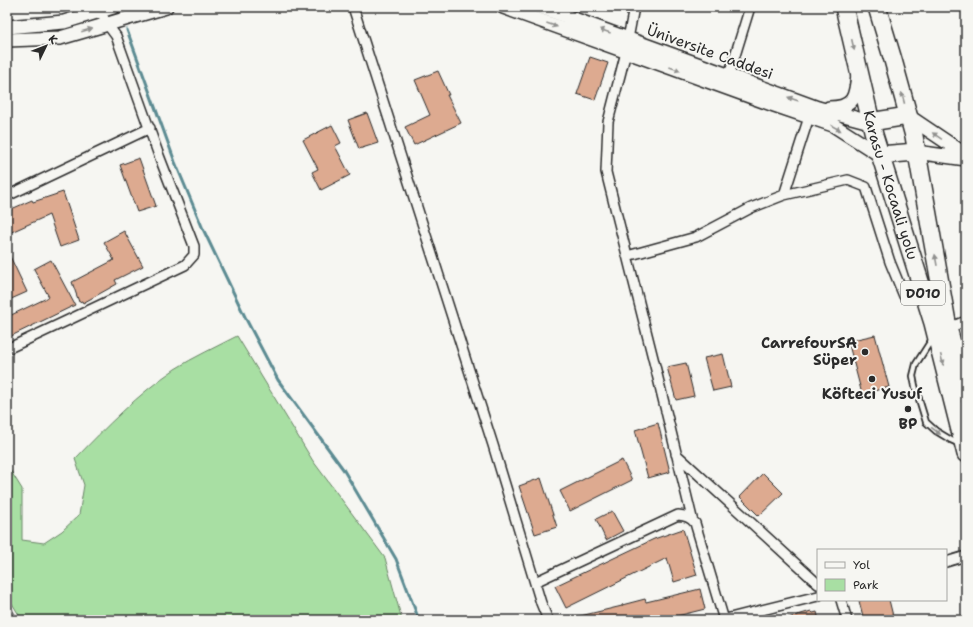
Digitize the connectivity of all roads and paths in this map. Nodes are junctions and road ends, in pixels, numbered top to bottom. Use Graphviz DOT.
graph roads {
  1 [pos="113,7"];
  2 [pos="166,7"];
  3 [pos="353,7"];
  4 [pos="502,7"];
  5 [pos="541,7"];
  6 [pos="634,7"];
  7 [pos="750,7"];
  8 [pos="844,7"];
  9 [pos="876,7"];
  10 [pos="99,9"];
  11 [pos="133,12"];
  12 [pos="107,24"];
  13 [pos="7,27"];
  14 [pos="7,40"];
  15 [pos="627,45"];
  16 [pos="858,68"];
  17 [pos="729,76"];
  18 [pos="814,113"];
  19 [pos="908,116"];
  20 [pos="870,122"];
  21 [pos="150,128"];
  22 [pos="916,152"];
  23 [pos="880,155"];
  24 [pos="966,155"];
  25 [pos="966,159"];
  26 [pos="784,195"];
  27 [pos="7,196"];
  28 [pos="627,256"];
  29 [pos="904,296"];
  30 [pos="966,321"];
  31 [pos="942,331"];
  32 [pos="7,349"];
  33 [pos="966,393"];
  34 [pos="965,450"];
  35 [pos="676,454"];
  36 [pos="692,518"];
  37 [pos="966,556"];
  38 [pos="947,562"];
  39 [pos="535,582"];
  40 [pos="817,583"];
  41 [pos="817,596"];
  42 [pos="841,601"];
  43 [pos="7,612"];
  44 [pos="12,620"];
  45 [pos="548,620"];
  46 [pos="724,620"];
  47 [pos="847,620"];
  1 -- 10 [label="main road"];
  2 -- 11 [label="main road"];
  3 -- 39 [label="street"];
  4 -- 15 [label="main road, one-way"];
  15 -- 5 [label="main road, Üniversite Caddesi, one-way"];
  6 -- 15 [label="street"];
  7 -- 17 [label="street"];
  8 -- 16 [label="highway, Karasu - Kocaali yolu / D010, one-way"];
  19 -- 9 [label="highway, Karasu - Kocaali yolu / D010, one-way"];
  10 -- 12 [label="street"];
  10 -- 13 [label="main road"];
  11 -- 12 [label="main road"];
  14 -- 12 [label="main road, one-way"];
  12 -- 21 [label="street"];
  15 -- 17 [label="main road, Üniversite Caddesi"];
  15 -- 18 [label="main road, one-way"];
  15 -- 28 [label="street"];
  16 -- 18 [label="main road"];
  16 -- 20 [label="highway, Karasu - Kocaali yolu / D010"];
  18 -- 17 [label="main road, Üniversite Caddesi, one-way"];
  18 -- 20 [label="main road, Üniversite Caddesi"];
  18 -- 23 [label="main road, one-way"];
  18 -- 26 [label="street"];
  19 -- 20 [label="highway"];
  19 -- 22 [label="highway, Karasu - Kocaali yolu / D010"];
  24 -- 19 [label="main road, one-way"];
  20 -- 23 [label="highway, Karasu - Kocaali yolu / D010"];
  21 -- 27 [label="street"];
  21 -- 32 [label="street"];
  22 -- 23 [label="highway"];
  22 -- 25 [label="main road"];
  31 -- 22 [label="highway, Karasu - Kocaali yolu / D010, one-way"];
  23 -- 31 [label="highway, Karasu - Kocaali yolu / D010"];
  26 -- 28 [label="street"];
  26 -- 29 [label="street"];
  28 -- 35 [label="street"];
  30 -- 31 [label="street"];
  31 -- 33 [label="highway, Karasu - Kocaali yolu / D010"];
  31 -- 34 [label="highway, Karasu - Kocaali yolu / D010, one-way"];
  31 -- 34 [label="lane, one-way"];
  35 -- 36 [label="street"];
  35 -- 40 [label="street"];
  36 -- 39 [label="street"];
  36 -- 46 [label="street"];
  37 -- 38 [label="street"];
  39 -- 45 [label="street"];
  41 -- 46 [label="street"];
  42 -- 47 [label="street"];
  43 -- 44 [label="street"];
}
